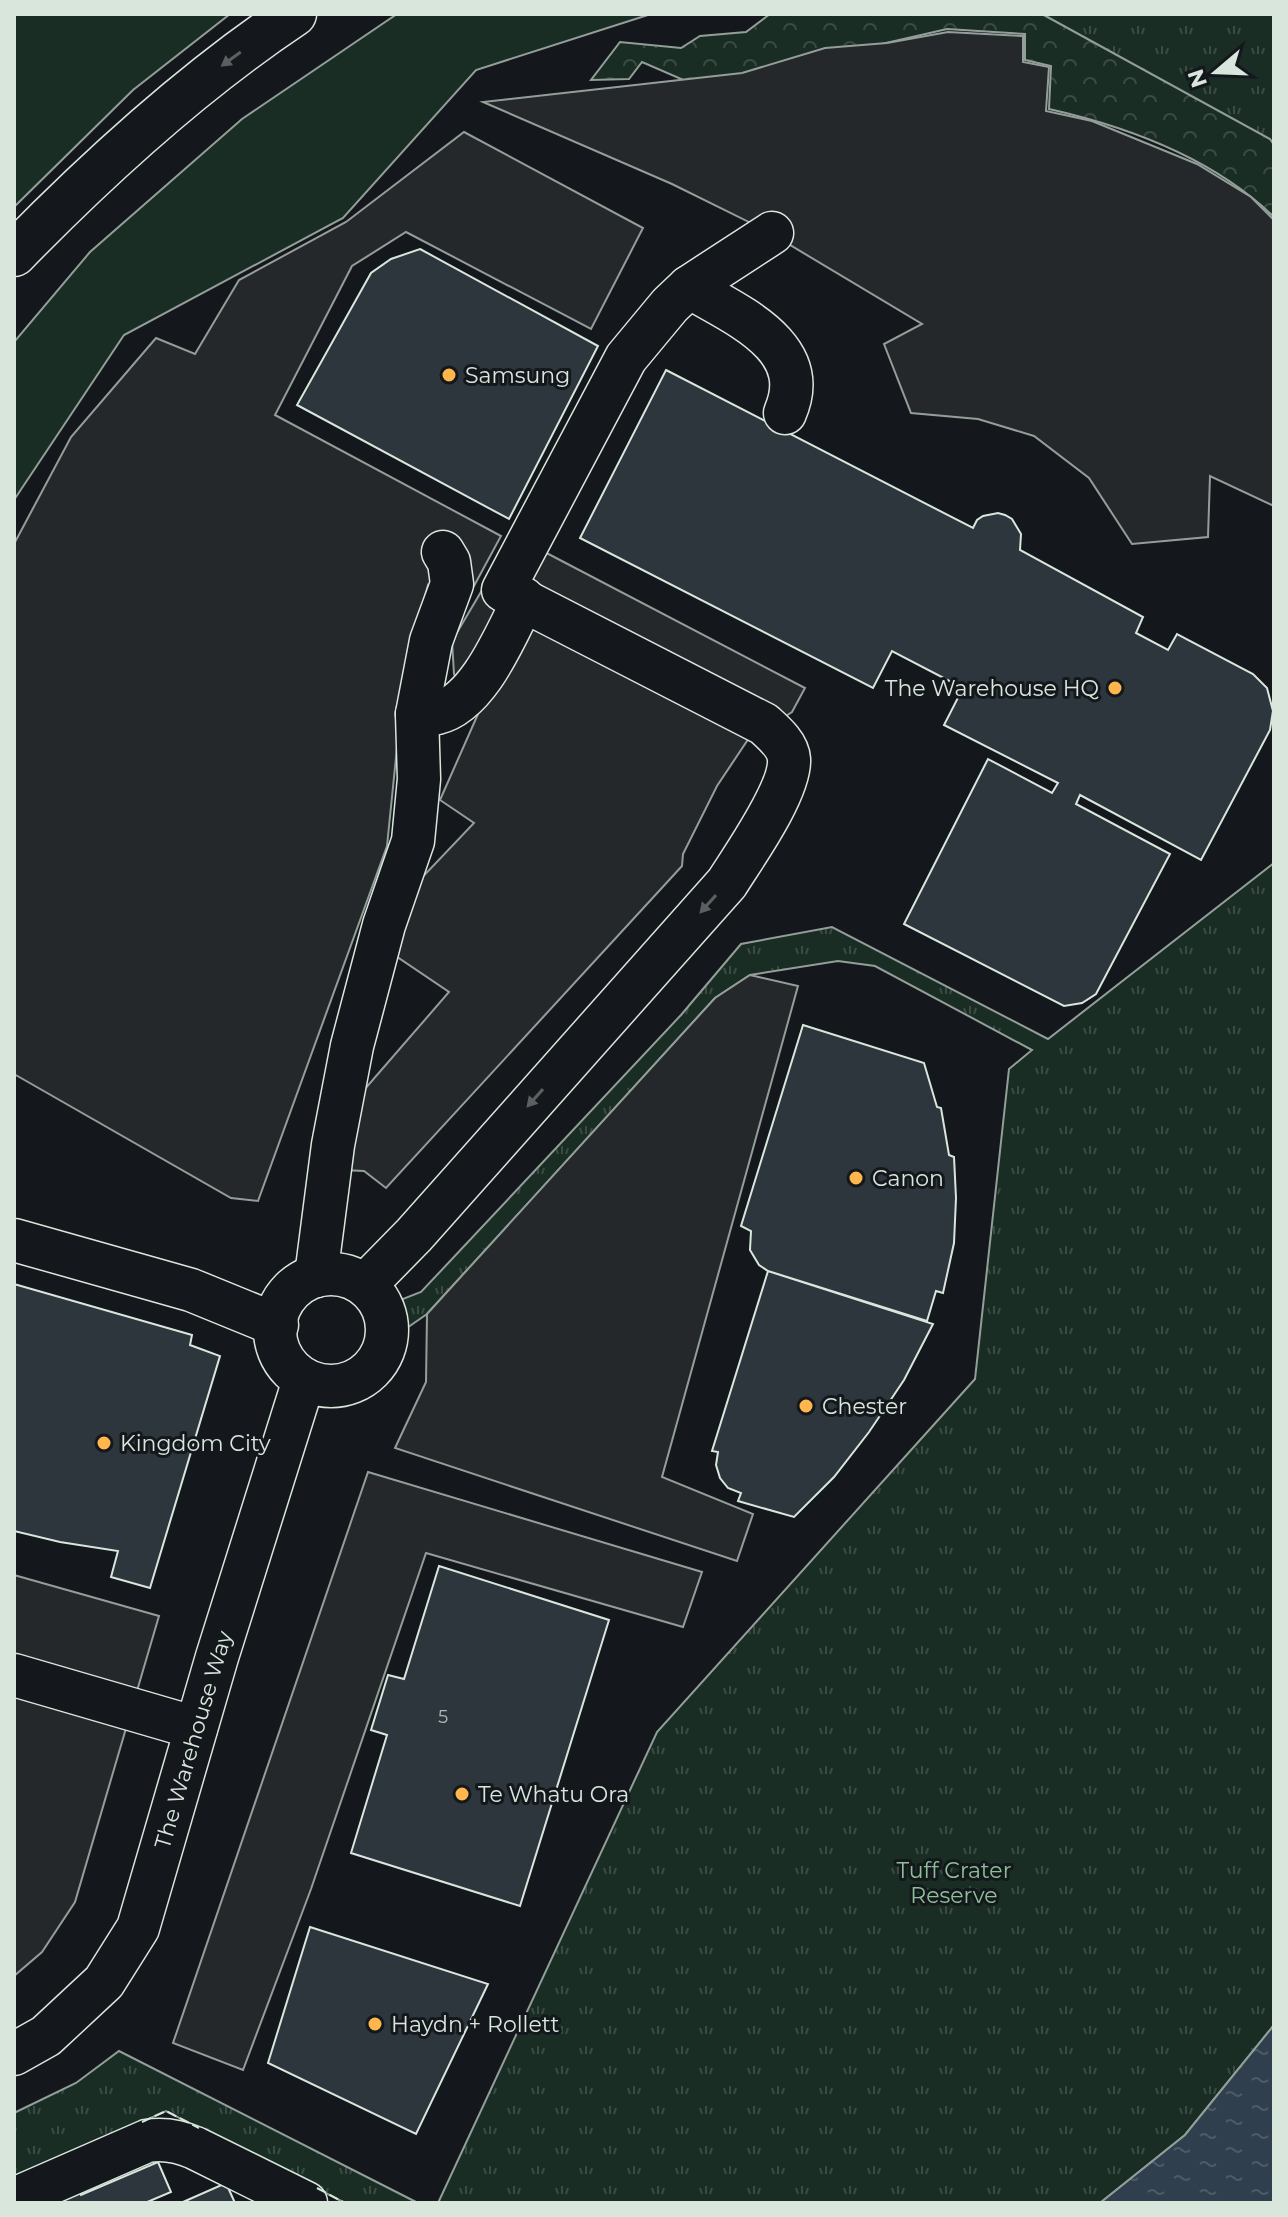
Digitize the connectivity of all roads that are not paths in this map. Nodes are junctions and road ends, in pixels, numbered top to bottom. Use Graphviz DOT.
graph roads {
  1 [pos="294,14"];
  2 [pos="772,233"];
  3 [pos="14,254"];
  4 [pos="689,287"];
  5 [pos="785,413"];
  6 [pos="443,552"];
  7 [pos="524,599"];
  8 [pos="417,714"];
  9 [pos="14,1240"];
  10 [pos="316,1276"];
  11 [pos="365,1285"];
  12 [pos="277,1325"];
  13 [pos="304,1380"];
  14 [pos="14,1675"];
  15 [pos="196,1728"];
  16 [pos="14,2054"];
  17 [pos="14,2199"];
  18 [pos="306,2203"];
  1 -- 3 [label="highway, one-way"];
  2 -- 4 [label="street"];
  4 -- 5 [label="street"];
  4 -- 7 [label="street"];
  6 -- 8 [label="street"];
  7 -- 8 [label="street"];
  7 -- 11 [label="street, one-way"];
  8 -- 10 [label="street"];
  9 -- 12 [label="street"];
  10 -- 11 [label="street"];
  10 -- 12 [label="street"];
  11 -- 13 [label="street"];
  12 -- 13 [label="street"];
  13 -- 15 [label="street, The Warehouse Way"];
  14 -- 15 [label="street"];
  15 -- 16 [label="street, The Warehouse Way"];
  17 -- 18 [label="street"];
}
